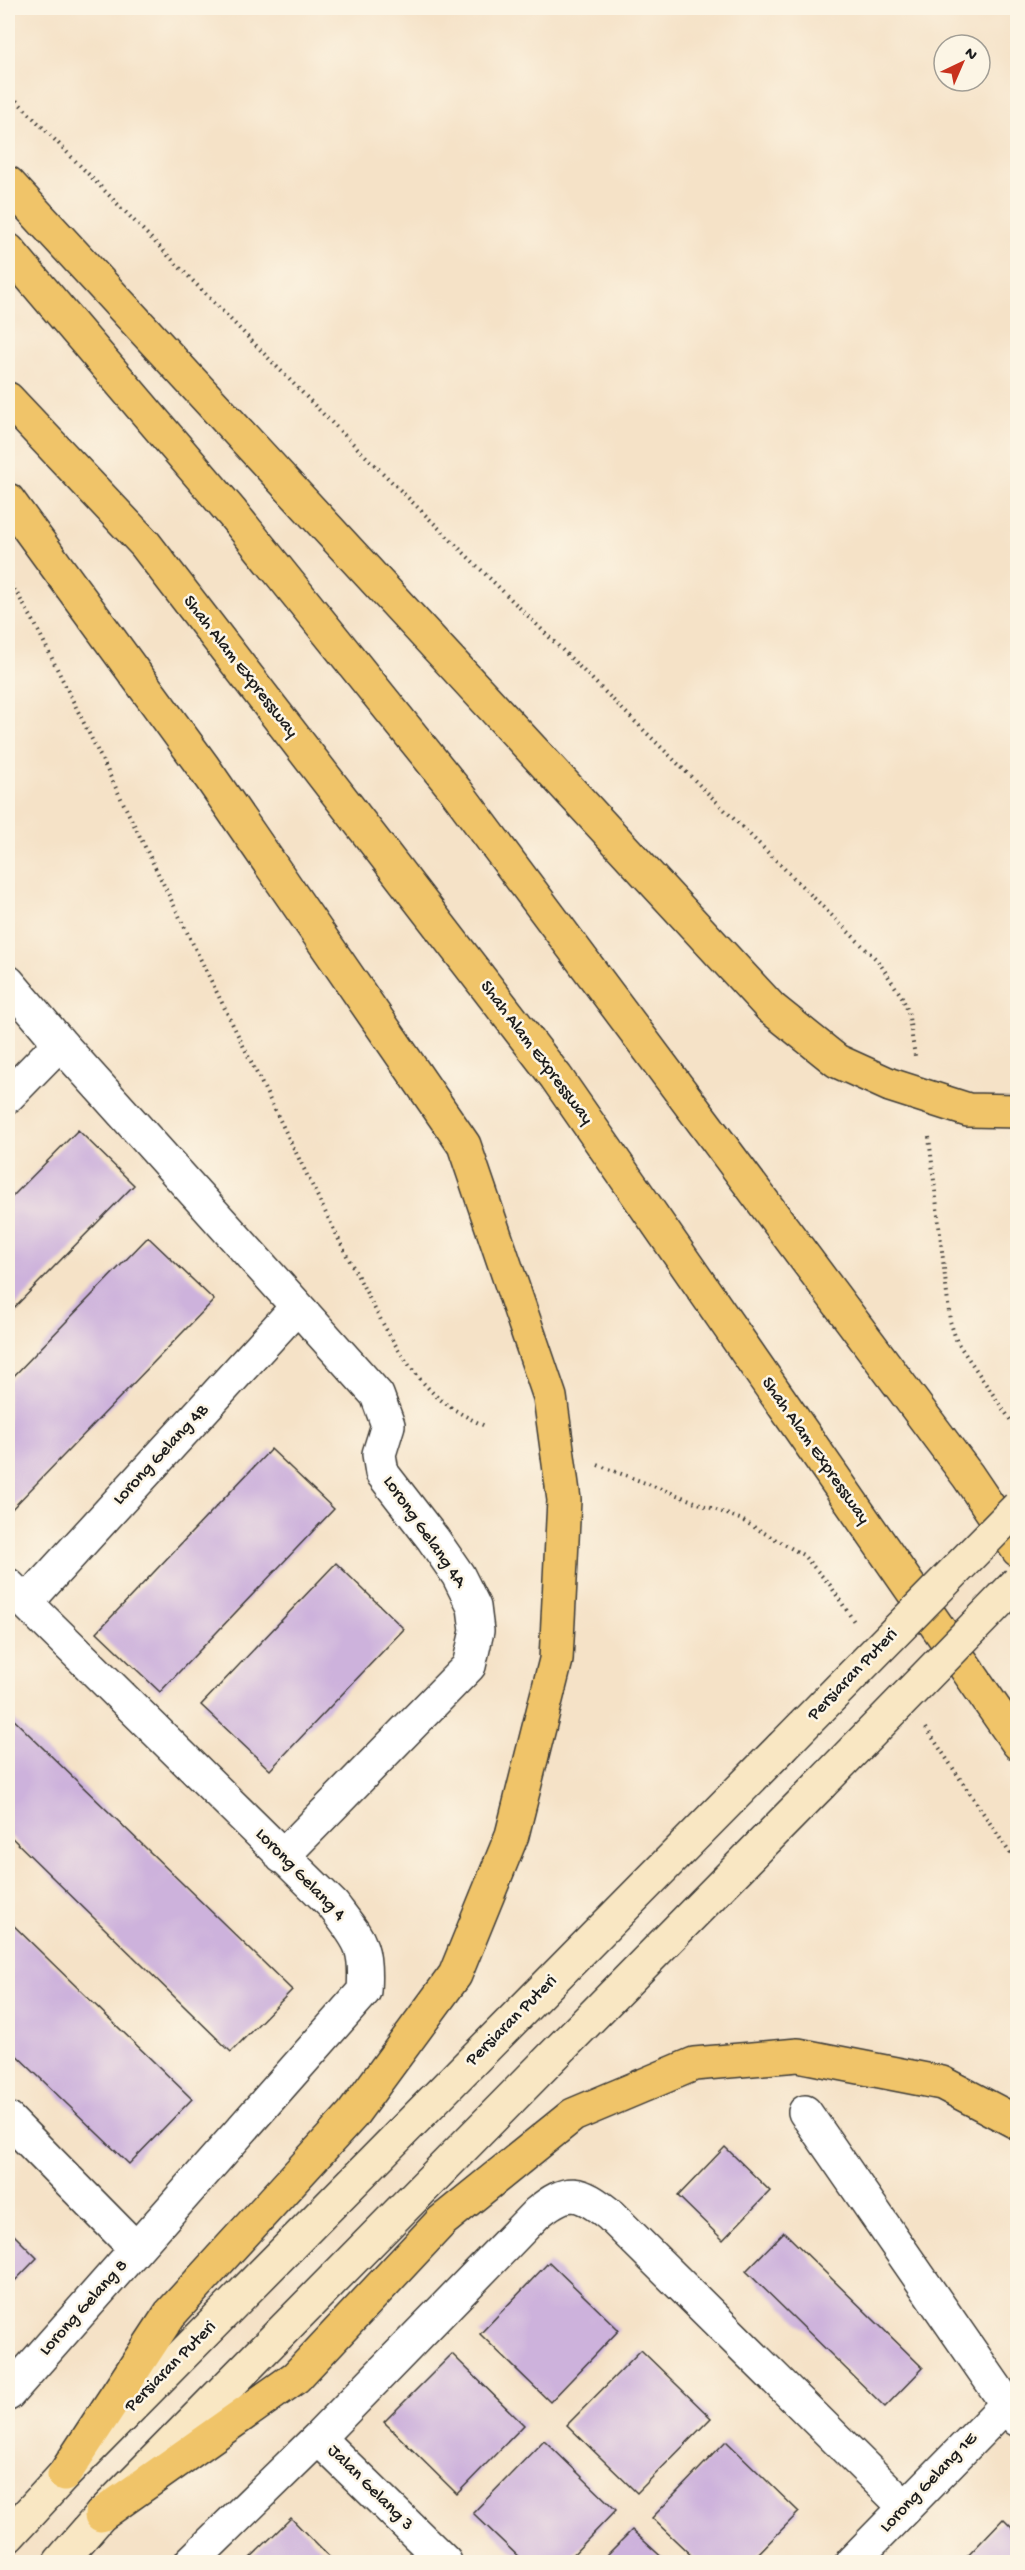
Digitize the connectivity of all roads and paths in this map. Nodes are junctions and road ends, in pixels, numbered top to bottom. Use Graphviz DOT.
graph roads {
  1 [pos="8,92"];
  2 [pos="8,183"];
  3 [pos="8,250"];
  4 [pos="8,399"];
  5 [pos="8,500"];
  6 [pos="8,579"];
  7 [pos="8,982"];
  8 [pos="60,1043"];
  9 [pos="917,1065"];
  10 [pos="8,1096"];
  11 [pos="1017,1112"];
  12 [pos="928,1130"];
  13 [pos="297,1307"];
  14 [pos="487,1427"];
  15 [pos="1017,1431"];
  16 [pos="598,1465"];
  17 [pos="1017,1507"];
  18 [pos="1017,1550"];
  19 [pos="1017,1582"];
  20 [pos="17,1594"];
  21 [pos="856,1624"];
  22 [pos="920,1718"];
  23 [pos="1017,1743"];
  24 [pos="282,1857"];
  25 [pos="1017,1865"];
  26 [pos="805,2112"];
  27 [pos="8,2119"];
  28 [pos="1017,2123"];
  29 [pos="136,2249"];
  30 [pos="8,2394"];
  31 [pos="1012,2412"];
  32 [pos="318,2438"];
  33 [pos="64,2475"];
  34 [pos="905,2507"];
  35 [pos="101,2515"];
  36 [pos="8,2536"];
  37 [pos="60,2562"];
  38 [pos="191,2562"];
  39 [pos="445,2562"];
  40 [pos="852,2562"];
  1 -- 9 [label="path"];
  2 -- 11 [label="highway, bridge"];
  3 -- 18 [label="highway"];
  4 -- 23 [label="highway, Shah Alam Expressway"];
  5 -- 33 [label="highway"];
  6 -- 14 [label="path"];
  7 -- 8 [label="street, Lorong Gelang 4A"];
  8 -- 10 [label="street"];
  8 -- 13 [label="street, Lorong Gelang 4A"];
  12 -- 15 [label="path"];
  13 -- 20 [label="street, Lorong Gelang 4B"];
  13 -- 24 [label="street, Lorong Gelang 4A"];
  16 -- 21 [label="path"];
  17 -- 33 [label="street, Persiaran Puteri, bridge"];
  19 -- 35 [label="street, bridge"];
  20 -- 24 [label="street, Lorong Gelang 4"];
  22 -- 25 [label="path"];
  24 -- 29 [label="street, Lorong Gelang 4"];
  26 -- 31 [label="street"];
  27 -- 29 [label="street"];
  28 -- 35 [label="highway"];
  29 -- 30 [label="street, Lorong Gelang 8"];
  31 -- 34 [label="street, Lorong Gelang 1E"];
  32 -- 34 [label="street"];
  32 -- 38 [label="street, Jalan Gelang 3"];
  32 -- 39 [label="street, Jalan Gelang 3"];
  33 -- 36 [label="street, Persiaran Puteri"];
  34 -- 40 [label="street, Lorong Gelang 1E"];
  35 -- 37 [label="street"];
}
